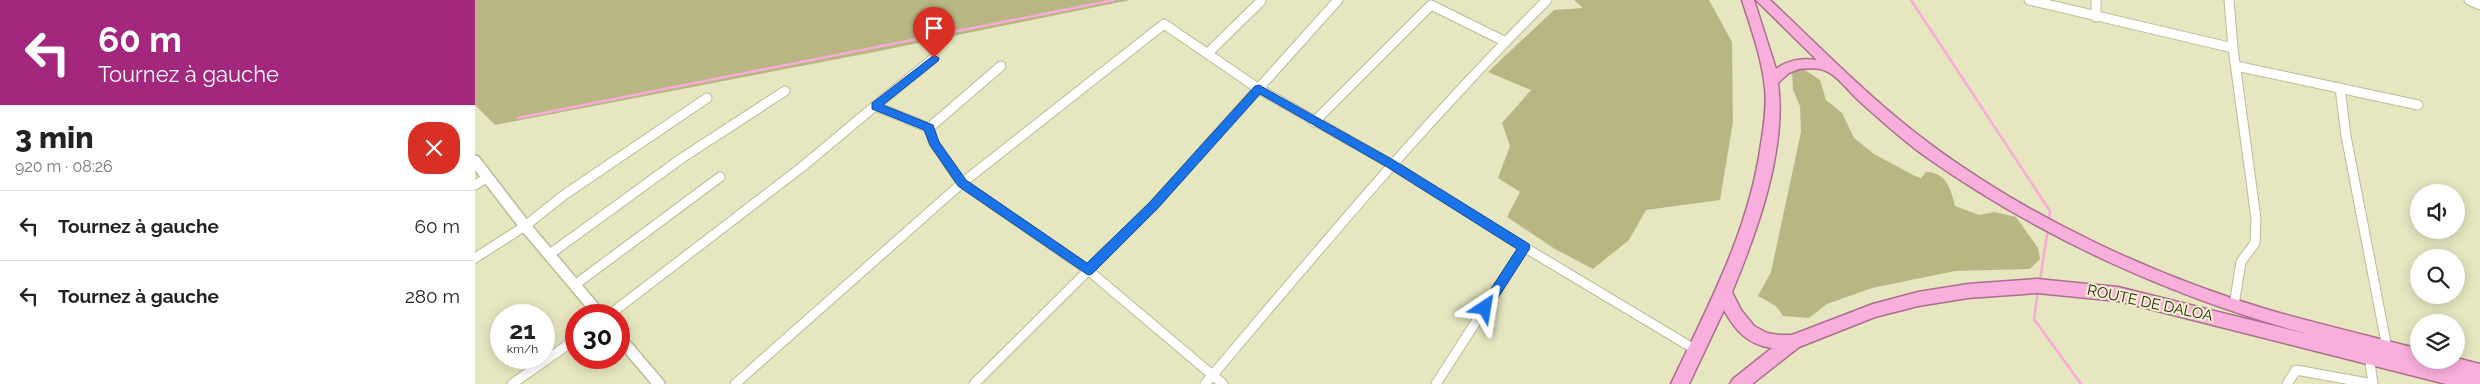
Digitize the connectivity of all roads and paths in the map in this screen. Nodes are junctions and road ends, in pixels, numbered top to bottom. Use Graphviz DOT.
graph roads {
  1 [pos="1338,0"];
  2 [pos="1547,0"];
  3 [pos="1748,0"];
  4 [pos="1762,0"];
  5 [pos="2029,0"];
  6 [pos="2096,0"];
  7 [pos="2229,0"];
  8 [pos="2469,0"];
  9 [pos="1261,1"];
  10 [pos="2480,5"];
  11 [pos="2096,17"];
  12 [pos="1504,41"];
  13 [pos="2233,48"];
  14 [pos="1208,53"];
  15 [pos="934,58"];
  16 [pos="1001,66"];
  17 [pos="2236,66"];
  18 [pos="1831,68"];
  19 [pos="1772,82"];
  20 [pos="2341,88"];
  21 [pos="1259,89"];
  22 [pos="785,91"];
  23 [pos="707,98"];
  24 [pos="2418,105"];
  25 [pos="875,106"];
  26 [pos="1314,122"];
  27 [pos="929,128"];
  28 [pos="475,161"];
  29 [pos="1391,164"];
  30 [pos="488,177"];
  31 [pos="720,177"];
  32 [pos="962,183"];
  33 [pos="475,185"];
  34 [pos="525,226"];
  35 [pos="1524,248"];
  36 [pos="549,254"];
  37 [pos="475,258"];
  38 [pos="1088,270"];
  39 [pos="576,284"];
  40 [pos="1724,292"];
  41 [pos="591,304"];
  42 [pos="623,304"];
  43 [pos="2234,313"];
  44 [pos="1793,342"];
  45 [pos="565,347"];
  46 [pos="2387,348"];
  47 [pos="630,350"];
  48 [pos="1697,350"];
  49 [pos="2410,354"];
  50 [pos="2369,356"];
  51 [pos="2465,367"];
  52 [pos="2480,371"];
  53 [pos="1213,376"];
  54 [pos="512,384"];
  55 [pos="659,384"];
  56 [pos="735,384"];
  57 [pos="974,384"];
  58 [pos="1205,384"];
  59 [pos="1223,384"];
  60 [pos="1436,384"];
  61 [pos="1680,384"];
  62 [pos="1739,384"];
  63 [pos="2287,384"];
  64 [pos="2373,384"];
  65 [pos="2476,384"];
  1 -- 21 [label="street"];
  2 -- 12 [label="street"];
  3 -- 19 [label="highway"];
  4 -- 18 [label="highway"];
  5 -- 11 [label="street"];
  6 -- 11 [label="street"];
  7 -- 13 [label="street"];
  8 -- 10 [label="street"];
  9 -- 14 [label="street"];
  11 -- 13 [label="street"];
  12 -- 26 [label="street"];
  12 -- 29 [label="street"];
  13 -- 17 [label="street"];
  14 -- 21 [label="street"];
  14 -- 32 [label="street"];
  15 -- 25 [label="street"];
  16 -- 27 [label="street"];
  17 -- 20 [label="street"];
  17 -- 43 [label="street"];
  18 -- 19 [label="highway"];
  18 -- 43 [label="highway"];
  19 -- 40 [label="highway"];
  20 -- 24 [label="street"];
  20 -- 46 [label="street"];
  21 -- 26 [label="street"];
  21 -- 38 [label="street"];
  22 -- 36 [label="street"];
  23 -- 34 [label="street"];
  25 -- 27 [label="street"];
  25 -- 42 [label="street"];
  26 -- 29 [label="street"];
  27 -- 32 [label="street"];
  28 -- 30 [label="street"];
  29 -- 35 [label="street"];
  29 -- 53 [label="street"];
  30 -- 33 [label="street"];
  30 -- 34 [label="street"];
  31 -- 39 [label="street"];
  32 -- 38 [label="street"];
  32 -- 56 [label="street"];
  34 -- 36 [label="street"];
  34 -- 37 [label="street"];
  35 -- 48 [label="street"];
  35 -- 60 [label="street"];
  36 -- 39 [label="street"];
  38 -- 53 [label="street"];
  38 -- 57 [label="street"];
  39 -- 41 [label="street"];
  40 -- 44 [label="highway"];
  40 -- 48 [label="highway"];
  43 -- 44 [label="highway, ROUTE DE DALOA"];
  43 -- 46 [label="highway, ROUTE DE DALOA"];
  43 -- 50 [label="highway, ROUTE DE DALOA"];
  44 -- 62 [label="highway"];
  45 -- 54 [label="street"];
  46 -- 49 [label="highway, ROUTE DE DALOA"];
  47 -- 55 [label="street"];
  48 -- 61 [label="highway"];
  50 -- 64 [label="street"];
  50 -- 65 [label="highway, ROUTE DE DALOA"];
  51 -- 52 [label="highway"];
  53 -- 58 [label="street"];
  53 -- 59 [label="street"];
  63 -- 64 [label="street"];
}
